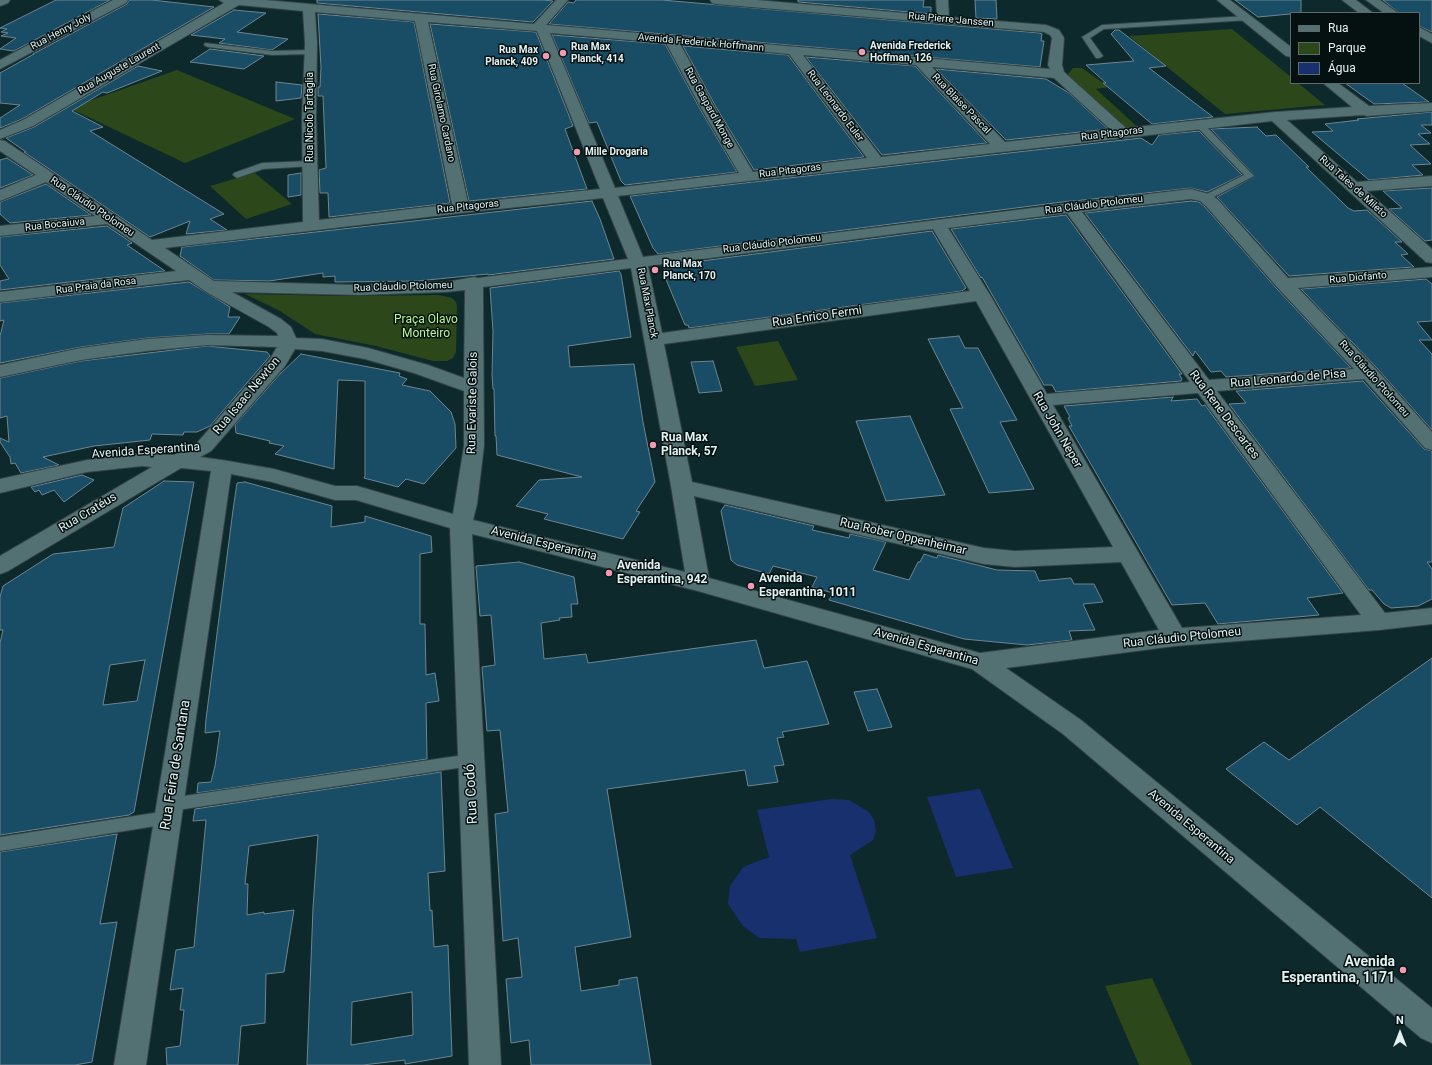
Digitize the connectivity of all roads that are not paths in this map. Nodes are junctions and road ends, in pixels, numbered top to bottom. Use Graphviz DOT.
graph roads {
  1 [pos="4,0"];
  2 [pos="122,0"];
  3 [pos="234,0"];
  4 [pos="562,0"];
  5 [pos="724,0"];
  6 [pos="942,0"];
  7 [pos="1222,0"];
  8 [pos="1348,0"];
  9 [pos="1372,0"];
  10 [pos="0,2"];
  11 [pos="301,5"];
  12 [pos="834,5"];
  13 [pos="1366,12"];
  14 [pos="1390,12"];
  15 [pos="1156,17"];
  16 [pos="421,18"];
  17 [pos="1246,18"];
  18 [pos="943,19"];
  19 [pos="1166,23"];
  20 [pos="542,29"];
  21 [pos="1420,31"];
  22 [pos="1432,39"];
  23 [pos="671,40"];
  24 [pos="208,45"];
  25 [pos="793,51"];
  26 [pos="310,52"];
  27 [pos="1290,52"];
  28 [pos="1099,56"];
  29 [pos="920,62"];
  30 [pos="0,65"];
  31 [pos="1058,74"];
  32 [pos="1331,84"];
  33 [pos="1432,107"];
  34 [pos="1367,112"];
  35 [pos="1275,116"];
  36 [pos="1200,124"];
  37 [pos="1123,133"];
  38 [pos="0,135"];
  39 [pos="0,144"];
  40 [pos="1001,147"];
  41 [pos="877,161"];
  42 [pos="310,164"];
  43 [pos="237,174"];
  44 [pos="46,176"];
  45 [pos="748,176"];
  46 [pos="1432,182"];
  47 [pos="1352,187"];
  48 [pos="608,193"];
  49 [pos="0,196"];
  50 [pos="1206,198"];
  51 [pos="1070,207"];
  52 [pos="461,208"];
  53 [pos="110,219"];
  54 [pos="938,224"];
  55 [pos="311,225"];
  56 [pos="0,231"];
  57 [pos="149,245"];
  58 [pos="1432,258"];
  59 [pos="638,261"];
  60 [pos="1432,272"];
  61 [pos="192,274"];
  62 [pos="474,282"];
  63 [pos="1284,284"];
  64 [pos="210,286"];
  65 [pos="981,295"];
  66 [pos="0,297"];
  67 [pos="654,340"];
  68 [pos="289,343"];
  69 [pos="0,371"];
  70 [pos="1369,373"];
  71 [pos="1202,386"];
  72 [pos="473,388"];
  73 [pos="1040,400"];
  74 [pos="1432,444"];
  75 [pos="204,447"];
  76 [pos="177,461"];
  77 [pos="222,466"];
  78 [pos="0,477"];
  79 [pos="0,486"];
  80 [pos="682,486"];
  81 [pos="357,493"];
  82 [pos="461,524"];
  83 [pos="1128,554"];
  84 [pos="0,566"];
  85 [pos="698,583"];
  86 [pos="1432,616"];
  87 [pos="1379,622"];
  88 [pos="1175,637"];
  89 [pos="980,662"];
  90 [pos="471,760"];
  91 [pos="169,811"];
  92 [pos="0,844"];
  93 [pos="1432,1028"];
  94 [pos="130,1065"];
  95 [pos="484,1065"];
  1 -- 10 [label="street"];
  2 -- 30 [label="street, Rua Henry Joly"];
  3 -- 11 [label="street, Avenida Frederick Hoffmann"];
  3 -- 38 [label="street, Rua Auguste Laurent"];
  4 -- 20 [label="street"];
  5 -- 12 [label="street, Rua Pierre Janssen"];
  6 -- 18 [label="street"];
  7 -- 17 [label="street"];
  8 -- 13 [label="street"];
  9 -- 14 [label="street"];
  11 -- 16 [label="street, Avenida Frederick Hoffmann"];
  11 -- 26 [label="street, Rua Nicolo Tartaglia"];
  12 -- 18 [label="street, Rua Pierre Janssen"];
  15 -- 19 [label="lane"];
  16 -- 20 [label="street, Avenida Frederick Hoffmann"];
  16 -- 52 [label="street, Rua Girolamo Cardano"];
  17 -- 19 [label="lane"];
  17 -- 27 [label="street"];
  18 -- 31 [label="street, Rua Pierre Janssen"];
  19 -- 28 [label="lane"];
  20 -- 23 [label="street, Avenida Frederick Hoffmann"];
  20 -- 48 [label="street, Rua Max Planck"];
  21 -- 22 [label="street"];
  23 -- 25 [label="street, Avenida Frederick Hoffmann"];
  23 -- 45 [label="street, Rua Gaspard Monge"];
  24 -- 26 [label="lane"];
  25 -- 29 [label="street, Avenida Frederick Hoffmann"];
  25 -- 41 [label="street, Rua Leonardo Euler"];
  26 -- 42 [label="street, Rua Nicolo Tartaglia"];
  29 -- 31 [label="street, Avenida Frederick Hoffmann"];
  29 -- 40 [label="street, Rua Blaise Pascal"];
  31 -- 37 [label="street"];
  32 -- 34 [label="street"];
  33 -- 34 [label="street, Rua Pitagoras"];
  34 -- 35 [label="street, Rua Pitagoras"];
  35 -- 36 [label="street, Rua Pitagoras"];
  35 -- 47 [label="street, Rua Tales de Mileto"];
  36 -- 37 [label="street, Rua Pitagoras"];
  36 -- 50 [label="lane"];
  37 -- 40 [label="street, Rua Pitagoras"];
  39 -- 44 [label="street, Rua Cláudio Ptolomeu"];
  40 -- 41 [label="street, Rua Pitagoras"];
  41 -- 45 [label="street, Rua Pitagoras"];
  42 -- 43 [label="lane"];
  42 -- 55 [label="street, Rua Nicolo Tartaglia"];
  44 -- 49 [label="street"];
  44 -- 53 [label="street, Rua Cláudio Ptolomeu"];
  45 -- 48 [label="street, Rua Pitagoras"];
  46 -- 47 [label="street"];
  47 -- 58 [label="street, Rua Tales de Mileto"];
  48 -- 52 [label="street, Rua Pitagoras"];
  48 -- 59 [label="street, Rua Max Planck"];
  50 -- 51 [label="street, Rua Cláudio Ptolomeu"];
  50 -- 63 [label="street, Rua Cláudio Ptolomeu"];
  51 -- 54 [label="street, Rua Cláudio Ptolomeu"];
  51 -- 71 [label="street, Rua Rene Descartes"];
  52 -- 55 [label="street, Rua Pitagoras"];
  53 -- 56 [label="street, Rua Bocaiuva"];
  53 -- 57 [label="street, Rua Cláudio Ptolomeu"];
  54 -- 59 [label="street, Rua Cláudio Ptolomeu"];
  54 -- 65 [label="street, Rua John Neper"];
  55 -- 57 [label="street, Rua Pitagoras"];
  57 -- 61 [label="street, Rua Cláudio Ptolomeu"];
  59 -- 62 [label="street, Rua Cláudio Ptolomeu"];
  59 -- 67 [label="street, Rua Max Planck"];
  60 -- 63 [label="street, Rua Diofanto"];
  61 -- 64 [label="street, Rua Cláudio Ptolomeu"];
  61 -- 66 [label="street, Rua Praia da Rosa"];
  62 -- 64 [label="street, Rua Cláudio Ptolomeu"];
  62 -- 72 [label="street, Rua Evariste Galois"];
  63 -- 70 [label="street, Rua Cláudio Ptolomeu"];
  64 -- 68 [label="street"];
  65 -- 67 [label="street, Rua Enrico Fermi"];
  65 -- 73 [label="street, Rua John Neper"];
  67 -- 80 [label="street, Rua Max Planck"];
  68 -- 69 [label="street"];
  68 -- 72 [label="street"];
  68 -- 75 [label="street, Rua Isaac Newton"];
  70 -- 71 [label="street, Rua Leonardo de Pisa"];
  70 -- 74 [label="street, Rua Cláudio Ptolomeu"];
  71 -- 73 [label="street, Rua Leonardo de Pisa"];
  71 -- 87 [label="street, Rua Rene Descartes"];
  72 -- 82 [label="street, Rua Evariste Galois"];
  73 -- 83 [label="street, Rua John Neper"];
  75 -- 76 [label="street, Rua Isaac Newton"];
  75 -- 78 [label="street, Avenida Esperantina"];
  75 -- 81 [label="street, Avenida Esperantina"];
  76 -- 77 [label="street, Avenida Esperantina"];
  76 -- 79 [label="street, Avenida Esperantina"];
  76 -- 84 [label="street, Rua Cratéus"];
  77 -- 81 [label="street, Avenida Esperantina"];
  77 -- 91 [label="street, Rua Feira de Santana"];
  80 -- 83 [label="street, Rua Rober Oppenheimar"];
  80 -- 85 [label="street, Rua Max Planck"];
  81 -- 82 [label="street, Avenida Esperantina"];
  82 -- 85 [label="street, Avenida Esperantina"];
  82 -- 90 [label="street, Rua Codó"];
  83 -- 88 [label="street, Rua John Neper"];
  85 -- 89 [label="street, Avenida Esperantina"];
  86 -- 87 [label="street, Rua Cláudio Ptolomeu"];
  87 -- 88 [label="street, Rua Cláudio Ptolomeu"];
  88 -- 89 [label="street, Rua Cláudio Ptolomeu"];
  89 -- 93 [label="street, Avenida Esperantina"];
  90 -- 91 [label="lane"];
  90 -- 95 [label="street, Rua Codó"];
  91 -- 92 [label="lane"];
  91 -- 94 [label="street, Rua Feira de Santana"];
}
